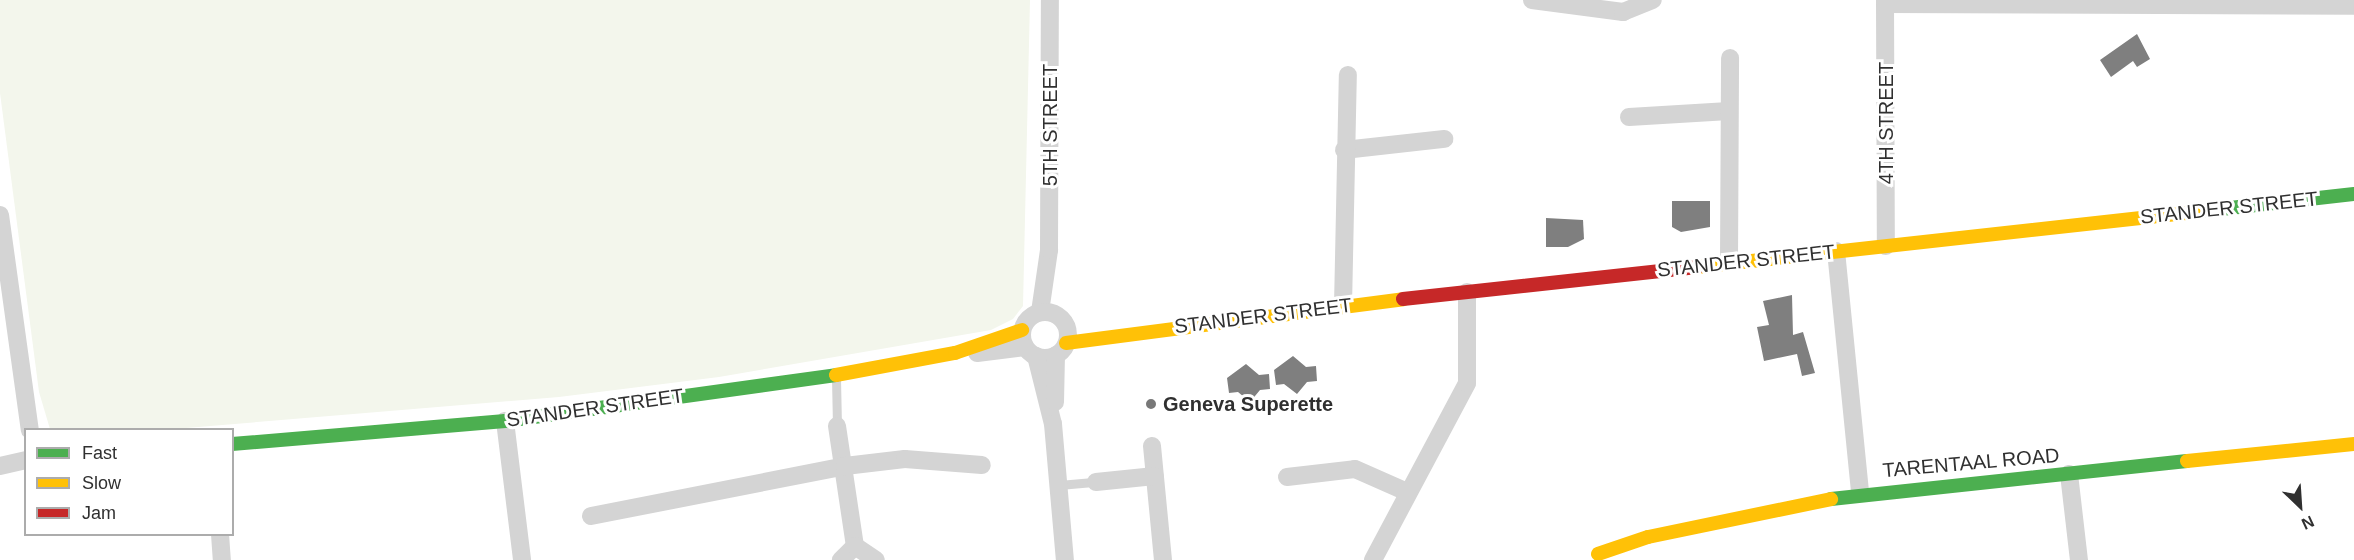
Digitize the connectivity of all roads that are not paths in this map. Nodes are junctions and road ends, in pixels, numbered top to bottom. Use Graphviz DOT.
graph roads {
  1 [pos="1050,0"];
  2 [pos="1532,0"];
  3 [pos="1650,2"];
  4 [pos="1885,2"];
  5 [pos="2354,6"];
  6 [pos="1730,58"];
  7 [pos="1348,75"];
  8 [pos="1729,111"];
  9 [pos="1629,117"];
  10 [pos="1444,139"];
  11 [pos="1344,150"];
  12 [pos="2354,194"];
  13 [pos="0,215"];
  14 [pos="1887,246"];
  15 [pos="1836,251"];
  16 [pos="1729,262"];
  17 [pos="1467,292"];
  18 [pos="1343,306"];
  19 [pos="1057,331"];
  20 [pos="1138,331"];
  21 [pos="1028,344"];
  22 [pos="955,353"];
  23 [pos="836,375"];
  24 [pos="505,421"];
  25 [pos="1053,424"];
  26 [pos="837,426"];
  27 [pos="30,428"];
  28 [pos="234,444"];
  29 [pos="2354,444"];
  30 [pos="1152,446"];
  31 [pos="24,460"];
  32 [pos="982,465"];
  33 [pos="0,466"];
  34 [pos="845,466"];
  35 [pos="2069,474"];
  36 [pos="1155,476"];
  37 [pos="1287,477"];
  38 [pos="1096,482"];
  39 [pos="1059,485"];
  40 [pos="1407,492"];
  41 [pos="1860,493"];
  42 [pos="591,516"];
  43 [pos="220,536"];
  44 [pos="855,546"];
  45 [pos="1598,554"];
  46 [pos="222,560"];
  47 [pos="522,560"];
  48 [pos="841,560"];
  49 [pos="876,560"];
  50 [pos="1065,560"];
  51 [pos="1163,560"];
  52 [pos="1373,560"];
  53 [pos="2079,560"];
  1 -- 19 [label="street, 5TH STREET"];
  2 -- 3 [label="street"];
  4 -- 5 [label="street"];
  4 -- 14 [label="street, 4TH STREET"];
  6 -- 8 [label="street"];
  7 -- 11 [label="street"];
  8 -- 9 [label="street"];
  8 -- 16 [label="street"];
  10 -- 11 [label="street"];
  11 -- 18 [label="street"];
  12 -- 14 [label="street, STANDER STREET"];
  13 -- 27 [label="street"];
  14 -- 15 [label="street, STANDER STREET"];
  15 -- 16 [label="street, STANDER STREET"];
  15 -- 41 [label="street"];
  16 -- 17 [label="street, STANDER STREET"];
  17 -- 18 [label="street, STANDER STREET"];
  17 -- 40 [label="street"];
  18 -- 20 [label="street, STANDER STREET"];
  19 -- 20 [label="street, STANDER STREET"];
  19 -- 21 [label="street"];
  19 -- 21 [label="street, STANDER STREET"];
  19 -- 25 [label="street"];
  21 -- 22 [label="street, STANDER STREET"];
  21 -- 25 [label="street"];
  22 -- 23 [label="street, STANDER STREET"];
  23 -- 24 [label="street, STANDER STREET"];
  23 -- 26 [label="lane"];
  24 -- 28 [label="street, STANDER STREET"];
  24 -- 47 [label="street"];
  25 -- 39 [label="street"];
  26 -- 34 [label="street"];
  29 -- 35 [label="street, TARENTAAL ROAD"];
  30 -- 36 [label="street"];
  31 -- 33 [label="street"];
  32 -- 34 [label="street"];
  34 -- 42 [label="street"];
  34 -- 44 [label="street"];
  35 -- 41 [label="street, TARENTAAL ROAD"];
  35 -- 53 [label="street"];
  36 -- 38 [label="street"];
  36 -- 51 [label="street"];
  37 -- 40 [label="street"];
  38 -- 39 [label="lane"];
  39 -- 50 [label="street"];
  40 -- 52 [label="street"];
  41 -- 45 [label="street, TARENTAAL ROAD"];
  43 -- 46 [label="street"];
  44 -- 48 [label="street"];
  44 -- 49 [label="street"];
}
